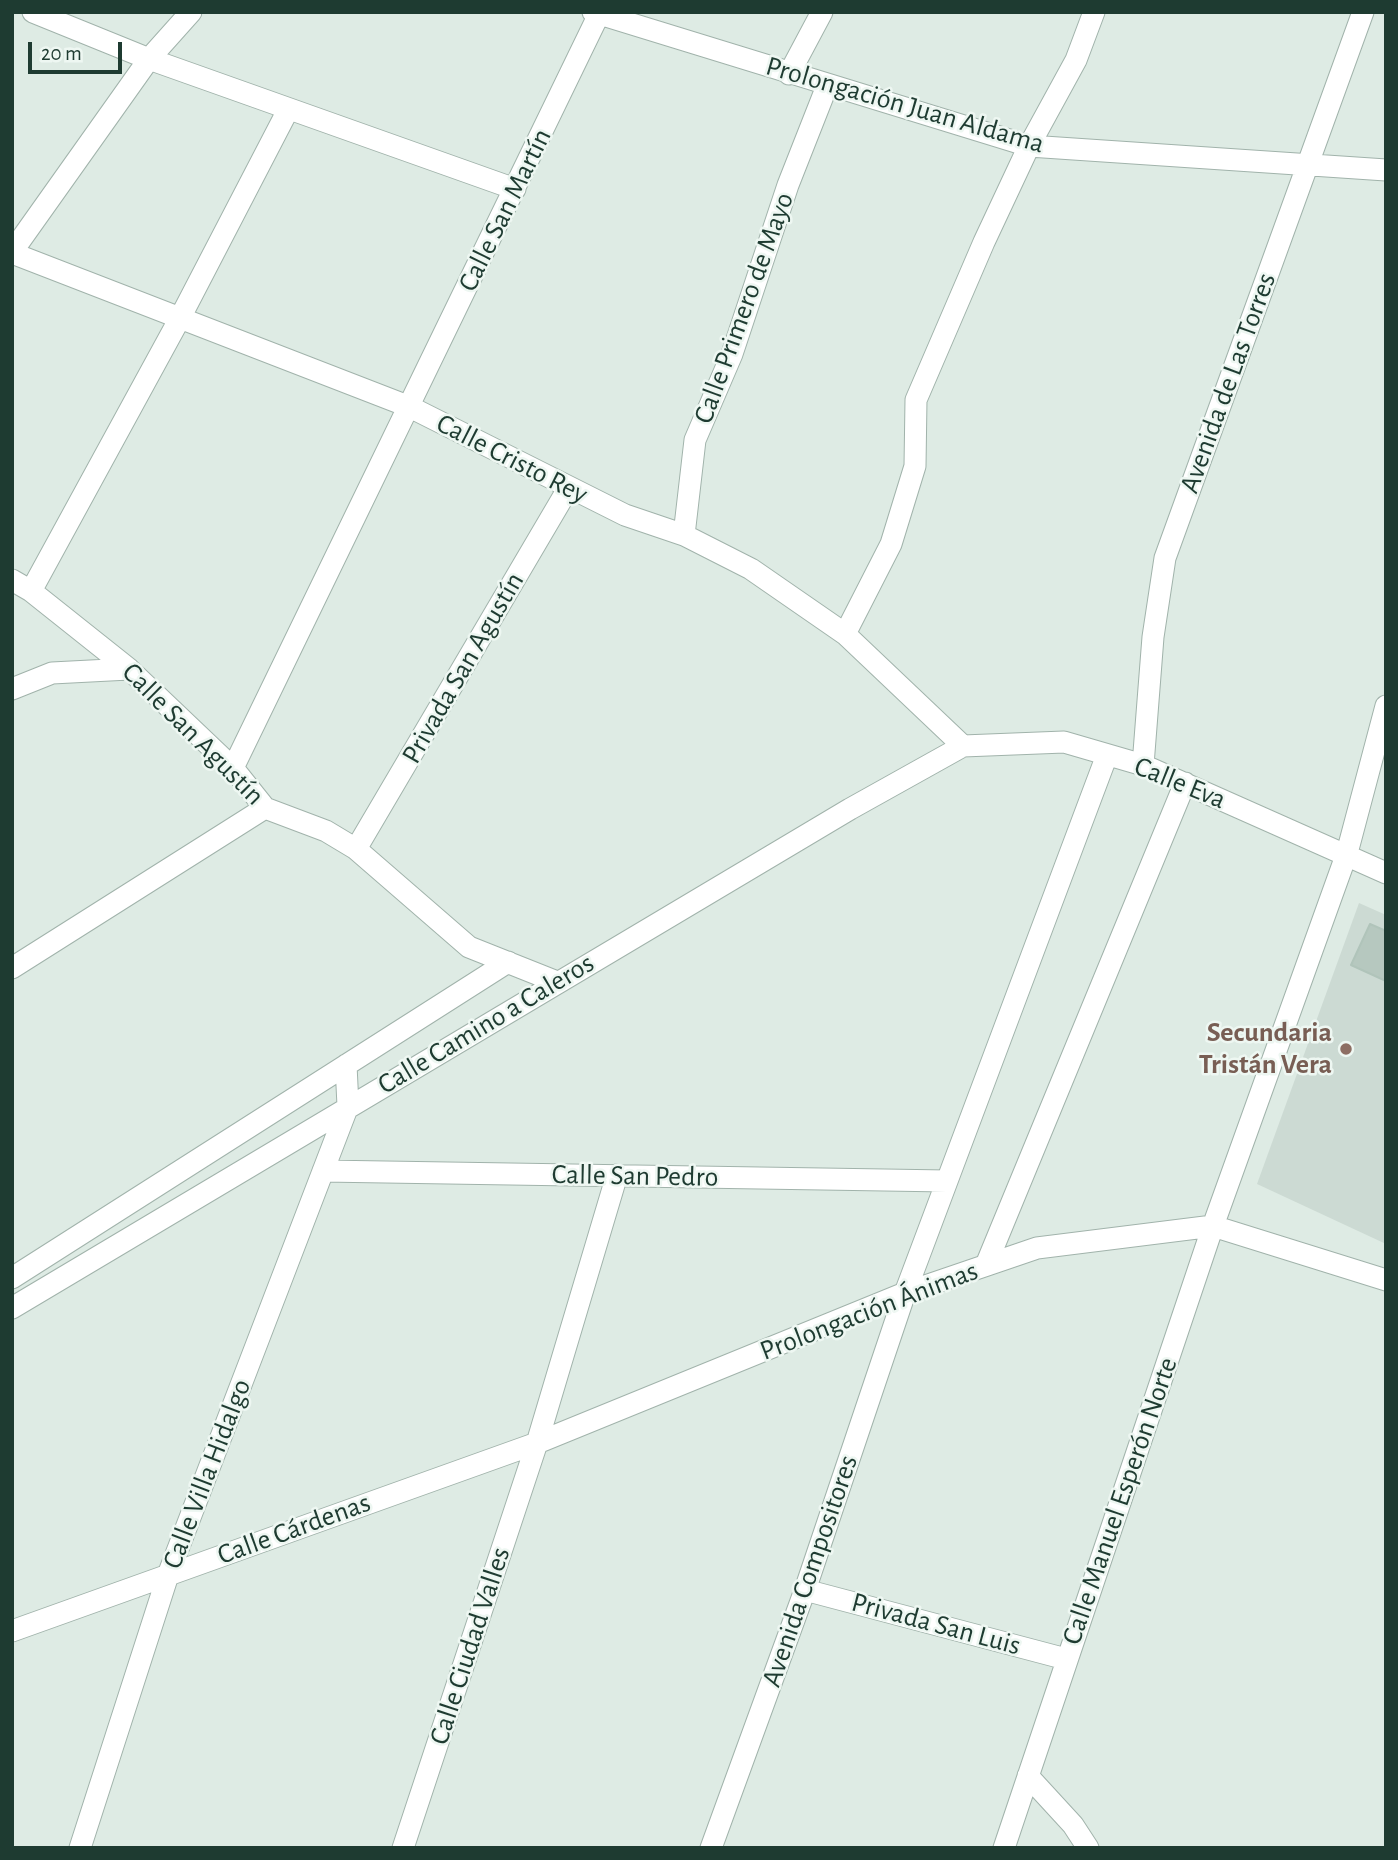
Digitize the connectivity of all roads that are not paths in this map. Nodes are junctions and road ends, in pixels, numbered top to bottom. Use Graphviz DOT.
graph roads {
  1 [pos="33,12"];
  2 [pos="191,12"];
  3 [pos="822,12"];
  4 [pos="1094,12"];
  5 [pos="1363,12"];
  6 [pos="597,13"];
  7 [pos="149,59"];
  8 [pos="789,74"];
  9 [pos="827,86"];
  10 [pos="288,110"];
  11 [pos="1029,145"];
  12 [pos="1306,163"];
  13 [pos="1386,170"];
  14 [pos="515,189"];
  15 [pos="12,252"];
  16 [pos="180,318"];
  17 [pos="410,407"];
  18 [pos="569,487"];
  19 [pos="684,535"];
  20 [pos="22,586"];
  21 [pos="845,634"];
  22 [pos="129,669"];
  23 [pos="12,689"];
  24 [pos="1386,706"];
  25 [pos="963,746"];
  26 [pos="1107,755"];
  27 [pos="1143,765"];
  28 [pos="233,768"];
  29 [pos="1185,783"];
  30 [pos="265,808"];
  31 [pos="356,849"];
  32 [pos="1347,853"];
  33 [pos="1386,873"];
  34 [pos="508,962"];
  35 [pos="12,968"];
  36 [pos="557,982"];
  37 [pos="346,1065"];
  38 [pos="348,1106"];
  39 [pos="323,1171"];
  40 [pos="617,1175"];
  41 [pos="947,1181"];
  42 [pos="1213,1226"];
  43 [pos="986,1265"];
  44 [pos="12,1278"];
  45 [pos="1386,1280"];
  46 [pos="905,1293"];
  47 [pos="12,1308"];
  48 [pos="537,1443"];
  49 [pos="168,1576"];
  50 [pos="806,1590"];
  51 [pos="12,1631"];
  52 [pos="1066,1659"];
  53 [pos="1028,1776"];
  54 [pos="80,1848"];
  55 [pos="403,1848"];
  56 [pos="711,1848"];
  57 [pos="1004,1848"];
  58 [pos="1088,1848"];
  1 -- 7 [label="street"];
  2 -- 7 [label="street"];
  3 -- 8 [label="street"];
  4 -- 11 [label="street"];
  5 -- 12 [label="street, Avenida de Las Torres"];
  6 -- 8 [label="street, Prolongación Juan Aldama"];
  6 -- 14 [label="street, Calle San Martín"];
  7 -- 10 [label="street"];
  7 -- 15 [label="street"];
  8 -- 9 [label="street, Prolongación Juan Aldama"];
  9 -- 11 [label="street, Prolongación Juan Aldama"];
  9 -- 19 [label="street, Calle Primero de Mayo"];
  10 -- 14 [label="street"];
  10 -- 16 [label="street"];
  11 -- 12 [label="street, Prolongación Juan Aldama"];
  11 -- 21 [label="street"];
  12 -- 13 [label="street, Prolongación Juan Aldama"];
  12 -- 27 [label="street, Avenida de Las Torres"];
  14 -- 17 [label="street, Calle San Martín"];
  15 -- 16 [label="street, Calle Cristo Rey"];
  16 -- 17 [label="street, Calle Cristo Rey"];
  16 -- 20 [label="street"];
  17 -- 18 [label="street, Calle Cristo Rey"];
  17 -- 28 [label="street, Calle San Martín"];
  18 -- 19 [label="street, Calle Cristo Rey"];
  18 -- 31 [label="street, Privada San Agustín"];
  19 -- 21 [label="street, Calle Cristo Rey"];
  20 -- 22 [label="street, Calle San Agustín"];
  21 -- 25 [label="street, Calle Cristo Rey"];
  22 -- 23 [label="street"];
  22 -- 28 [label="street, Calle San Agustín"];
  24 -- 32 [label="street, Calle Manuel Esperón Norte"];
  25 -- 26 [label="street, Calle Eva"];
  25 -- 36 [label="street, Calle Camino a Caleros"];
  26 -- 27 [label="street, Calle Eva"];
  26 -- 41 [label="street, Avenida Compositores"];
  27 -- 29 [label="street, Calle Eva"];
  28 -- 30 [label="street, Calle San Agustín"];
  29 -- 32 [label="street, Calle Eva"];
  29 -- 43 [label="street"];
  30 -- 31 [label="street, Calle San Agustín"];
  30 -- 35 [label="street"];
  31 -- 34 [label="street, Calle San Agustín"];
  32 -- 33 [label="street, Calle Eva"];
  32 -- 42 [label="street, Calle Manuel Esperón Norte"];
  34 -- 36 [label="street, Calle San Agustín"];
  34 -- 37 [label="street"];
  36 -- 38 [label="street, Calle Camino a Caleros"];
  37 -- 38 [label="street"];
  37 -- 44 [label="street"];
  38 -- 39 [label="street, Calle Villa Hidalgo"];
  38 -- 47 [label="street, Calle Camino a Caleros"];
  39 -- 40 [label="street, Calle San Pedro"];
  39 -- 49 [label="street, Calle Villa Hidalgo"];
  40 -- 41 [label="street, Calle San Pedro"];
  40 -- 48 [label="street, Calle Ciudad Valles"];
  41 -- 46 [label="street, Avenida Compositores"];
  42 -- 43 [label="street, Prolongación Ánimas"];
  42 -- 45 [label="street"];
  42 -- 52 [label="street, Calle Manuel Esperón Norte"];
  43 -- 46 [label="street, Prolongación Ánimas"];
  46 -- 48 [label="street, Prolongación Ánimas"];
  46 -- 50 [label="street, Avenida Compositores"];
  48 -- 49 [label="street, Calle Cárdenas"];
  48 -- 55 [label="street, Calle Ciudad Valles"];
  49 -- 51 [label="street, Calle Cárdenas"];
  49 -- 54 [label="street, Calle Villa Hidalgo"];
  50 -- 52 [label="street, Privada San Luis"];
  50 -- 56 [label="street, Avenida Compositores"];
  52 -- 53 [label="street, Calle Manuel Esperón Norte"];
  53 -- 57 [label="street, Calle Manuel Esperón Norte"];
  53 -- 58 [label="street"];
}
